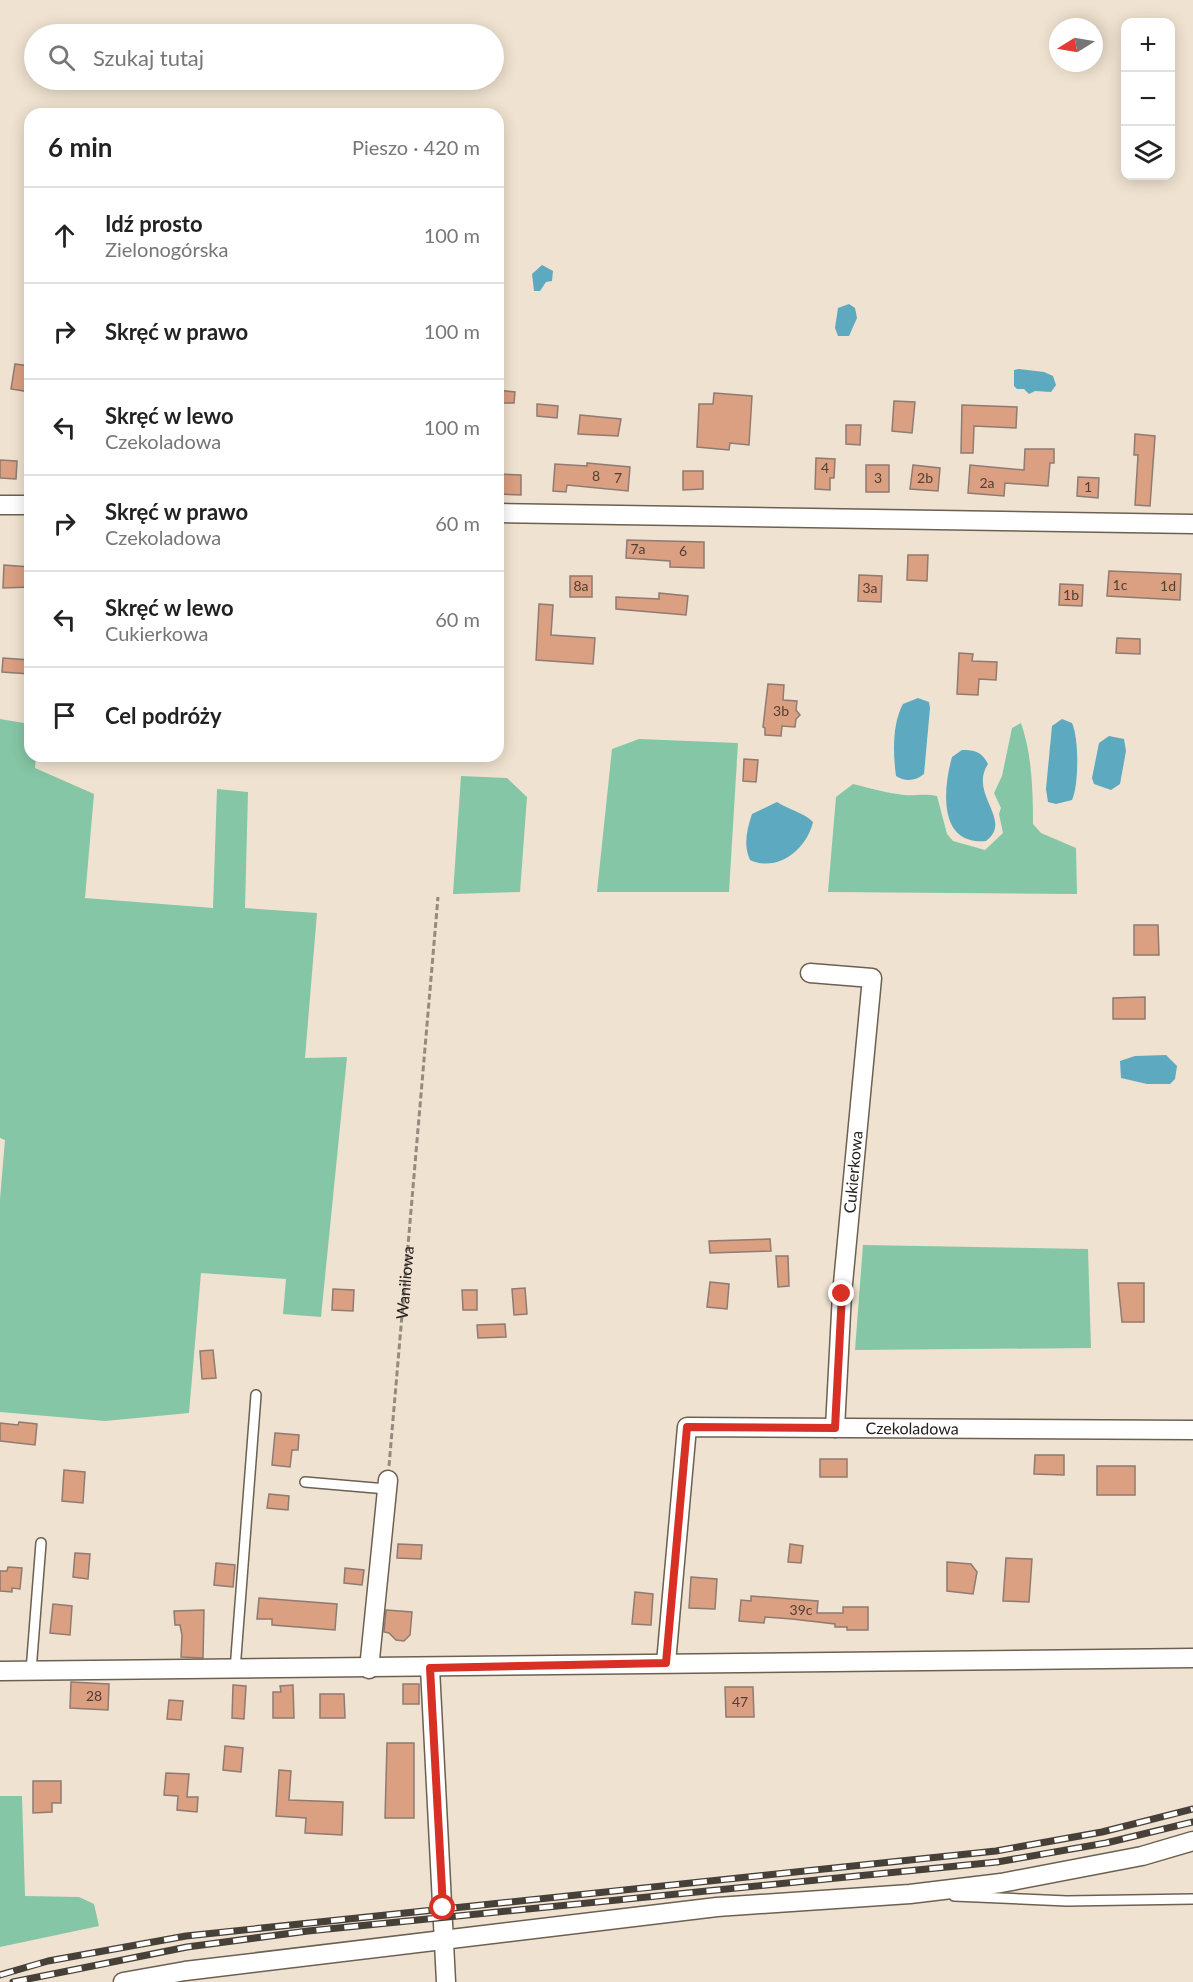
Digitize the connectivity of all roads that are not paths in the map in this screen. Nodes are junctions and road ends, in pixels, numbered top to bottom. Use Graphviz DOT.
graph roads {
  1 [pos="0,505"];
  2 [pos="24,505"];
  3 [pos="504,513"];
  4 [pos="1193,524"];
  5 [pos="810,973"];
  6 [pos="256,1395"];
  7 [pos="835,1428"];
  8 [pos="1193,1430"];
  9 [pos="305,1482"];
  10 [pos="388,1485"];
  11 [pos="41,1543"];
  12 [pos="1193,1658"];
  13 [pos="666,1663"];
  14 [pos="430,1668"];
  15 [pos="369,1669"];
  16 [pos="235,1670"];
  17 [pos="0,1671"];
  18 [pos="31,1671"];
  19 [pos="1193,1842"];
  20 [pos="910,1894"];
  21 [pos="1193,1899"];
  22 [pos="444,1940"];
  23 [pos="123,1982"];
  24 [pos="446,1982"];
  1 -- 2 [label="street"];
  3 -- 4 [label="street"];
  5 -- 7 [label="street, Cukierkowa"];
  6 -- 16 [label="lane"];
  7 -- 8 [label="street, Czekoladowa"];
  7 -- 13 [label="street, Czekoladowa"];
  9 -- 10 [label="lane"];
  10 -- 15 [label="street"];
  11 -- 18 [label="lane"];
  12 -- 13 [label="street"];
  13 -- 14 [label="street"];
  14 -- 15 [label="street"];
  14 -- 22 [label="street"];
  15 -- 16 [label="street"];
  16 -- 18 [label="street"];
  17 -- 18 [label="street"];
  19 -- 20 [label="street"];
  20 -- 21 [label="lane"];
  20 -- 22 [label="street"];
  22 -- 23 [label="street"];
  22 -- 24 [label="street"];
}
